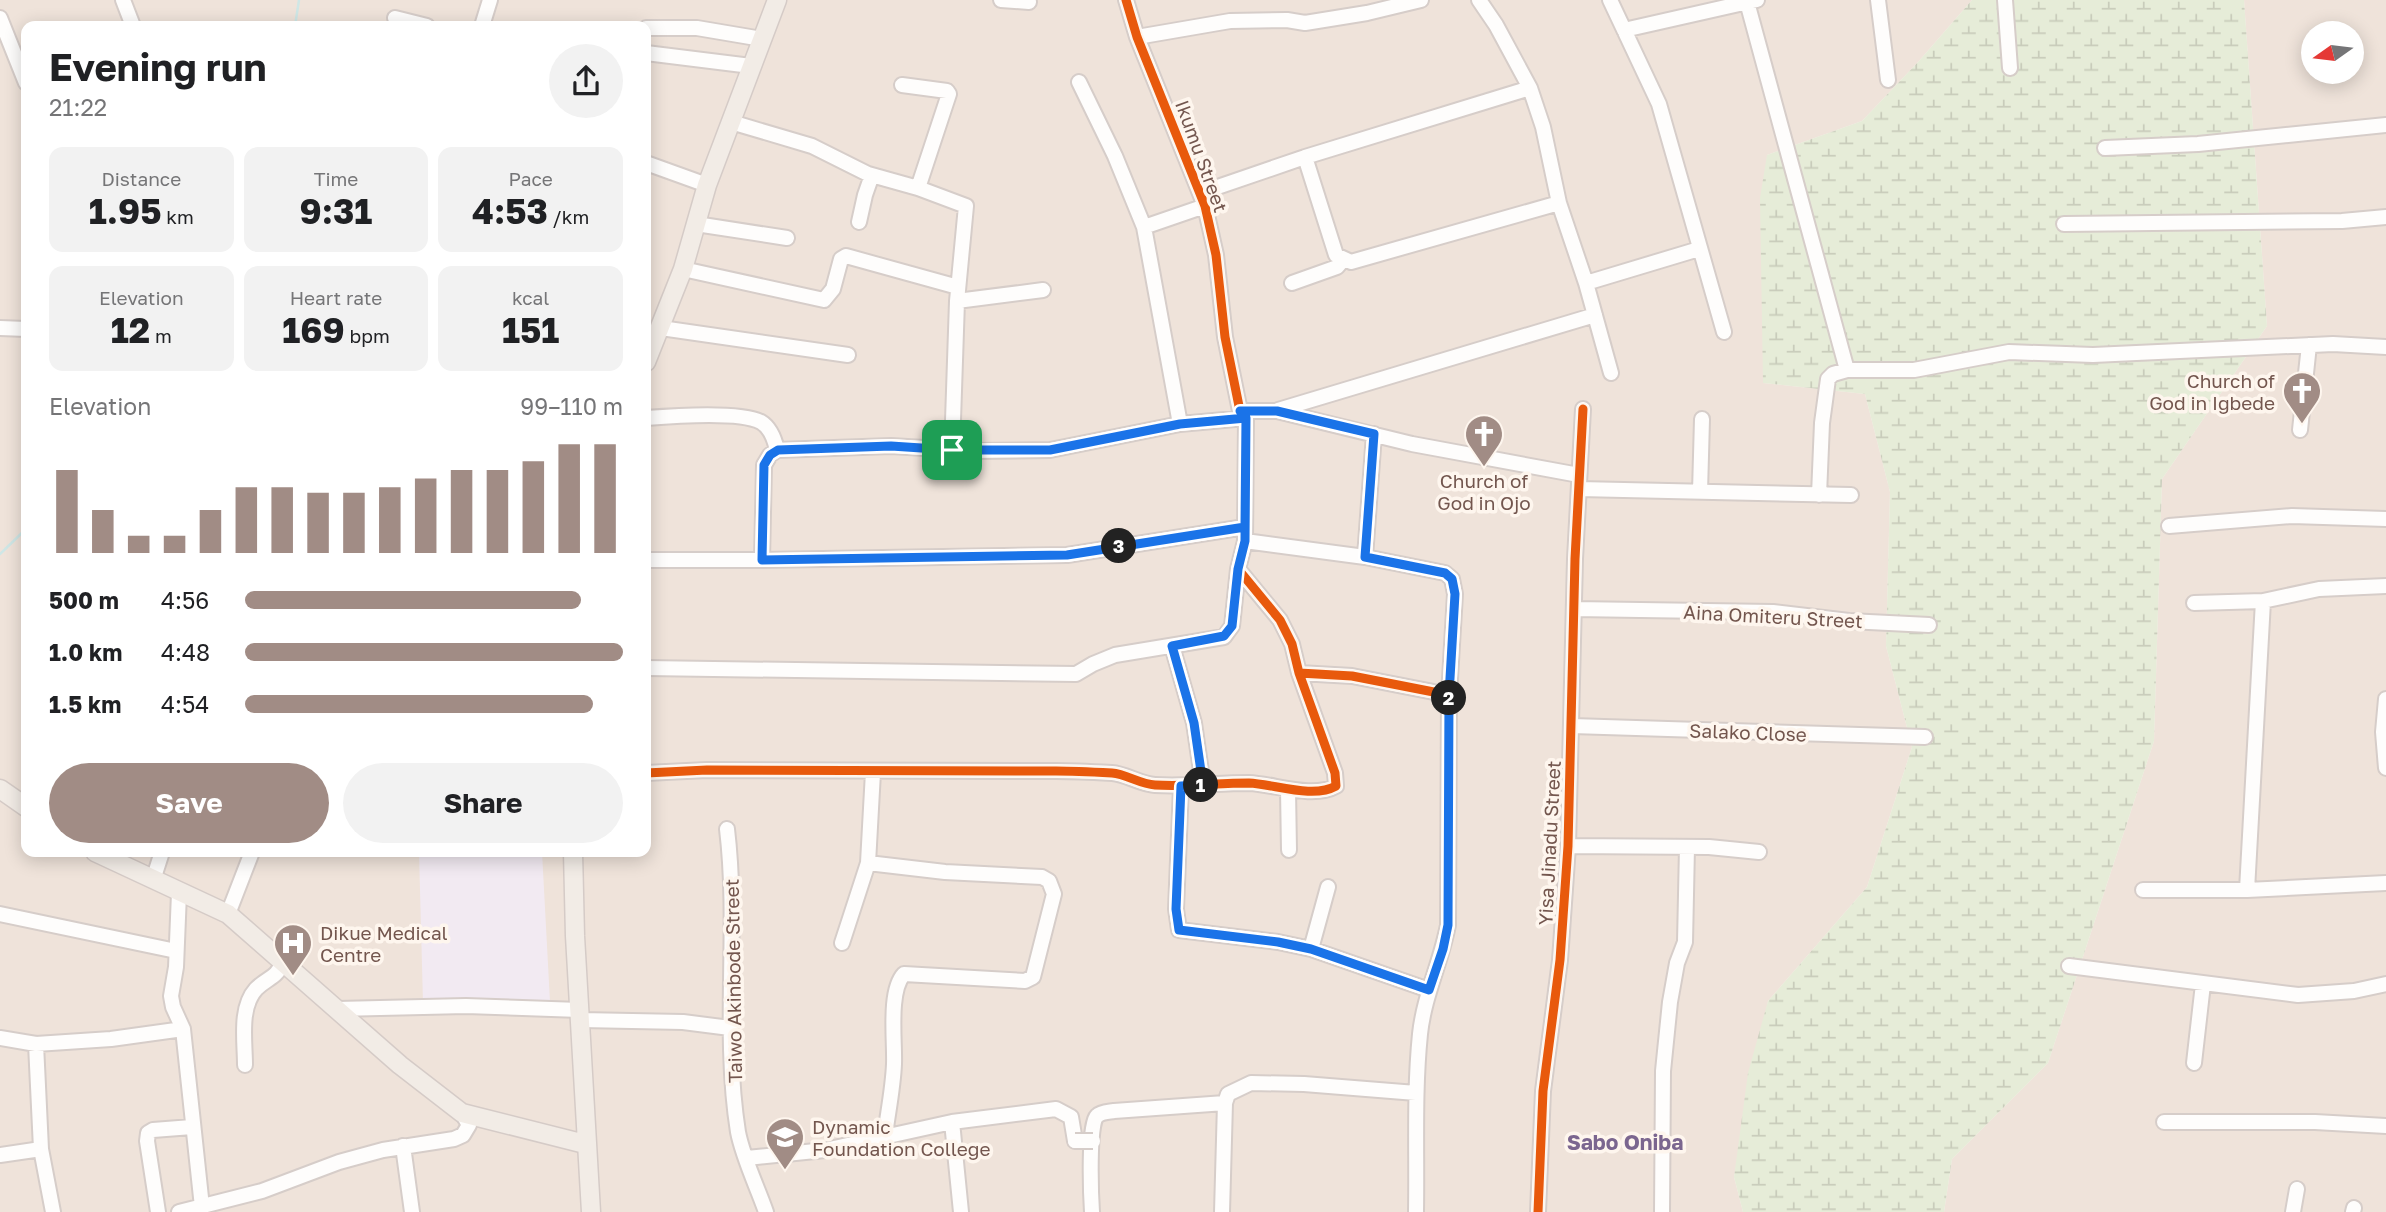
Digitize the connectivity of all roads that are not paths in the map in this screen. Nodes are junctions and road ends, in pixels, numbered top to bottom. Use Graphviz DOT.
graph roads {
  1 [pos="123,0"];
  2 [pos="490,0"];
  3 [pos="777,0"];
  4 [pos="1001,0"];
  5 [pos="1126,0"];
  6 [pos="1421,0"];
  7 [pos="1479,0"];
  8 [pos="1610,0"];
  9 [pos="1878,0"];
  10 [pos="2005,0"];
  11 [pos="1752,1"];
  12 [pos="1029,2"];
  13 [pos="0,18"];
  14 [pos="395,18"];
  15 [pos="130,21"];
  16 [pos="407,21"];
  17 [pos="484,21"];
  18 [pos="651,28"];
  19 [pos="1624,30"];
  20 [pos="1137,37"];
  21 [pos="762,39"];
  22 [pos="651,54"];
  23 [pos="751,66"];
  24 [pos="2010,68"];
  25 [pos="21,70"];
  26 [pos="1888,80"];
  27 [pos="1079,82"];
  28 [pos="902,85"];
  29 [pos="1530,88"];
  30 [pos="731,122"];
  31 [pos="2386,125"];
  32 [pos="2105,148"];
  33 [pos="1305,157"];
  34 [pos="651,165"];
  35 [pos="872,175"];
  36 [pos="707,185"];
  37 [pos="918,188"];
  38 [pos="1202,199"];
  39 [pos="1559,203"];
  40 [pos="2386,217"];
  41 [pos="859,222"];
  42 [pos="696,224"];
  43 [pos="2064,224"];
  44 [pos="1144,227"];
  45 [pos="788,238"];
  46 [pos="1699,249"];
  47 [pos="1343,260"];
  48 [pos="683,269"];
  49 [pos="1292,283"];
  50 [pos="1586,283"];
  51 [pos="1043,290"];
  52 [pos="958,294"];
  53 [pos="1595,315"];
  54 [pos="0,328"];
  55 [pos="661,328"];
  56 [pos="21,329"];
  57 [pos="1724,332"];
  58 [pos="2309,345"];
  59 [pos="2386,347"];
  60 [pos="651,351"];
  61 [pos="848,355"];
  62 [pos="1847,370"];
  63 [pos="1611,373"];
  64 [pos="1583,409"];
  65 [pos="1277,411"];
  66 [pos="1243,415"];
  67 [pos="651,418"];
  68 [pos="1702,419"];
  69 [pos="1180,424"];
  70 [pos="2300,430"];
  71 [pos="1374,434"];
  72 [pos="778,450"];
  73 [pos="952,450"];
  74 [pos="1579,482"];
  75 [pos="1700,492"];
  76 [pos="1818,495"];
  77 [pos="1851,495"];
  78 [pos="2386,519"];
  79 [pos="2169,526"];
  80 [pos="1245,534"];
  81 [pos="1365,557"];
  82 [pos="651,560"];
  83 [pos="762,560"];
  84 [pos="1238,569"];
  85 [pos="2386,586"];
  86 [pos="2263,601"];
  87 [pos="2194,603"];
  88 [pos="1574,608"];
  89 [pos="1929,625"];
  90 [pos="1172,646"];
  91 [pos="651,668"];
  92 [pos="1298,673"];
  93 [pos="1449,695"];
  94 [pos="2385,705"];
  95 [pos="1572,726"];
  96 [pos="1925,737"];
  97 [pos="2386,768"];
  98 [pos="873,772"];
  99 [pos="651,773"];
  100 [pos="1203,785"];
  101 [pos="1181,786"];
  102 [pos="0,789"];
  103 [pos="1288,790"];
  104 [pos="21,804"];
  105 [pos="727,829"];
  106 [pos="1568,846"];
  107 [pos="1687,847"];
  108 [pos="1289,850"];
  109 [pos="1759,852"];
  110 [pos="105,857"];
  111 [pos="160,857"];
  112 [pos="250,857"];
  113 [pos="573,857"];
  114 [pos="868,863"];
  115 [pos="153,880"];
  116 [pos="2386,883"];
  117 [pos="1328,887"];
  118 [pos="2143,890"];
  119 [pos="2247,890"];
  120 [pos="179,893"];
  121 [pos="0,914"];
  122 [pos="228,914"];
  123 [pos="842,943"];
  124 [pos="1311,949"];
  125 [pos="176,951"];
  126 [pos="283,962"];
  127 [pos="2069,966"];
  128 [pos="2203,984"];
  129 [pos="2386,984"];
  130 [pos="1429,990"];
  131 [pos="337,1009"];
  132 [pos="581,1015"];
  133 [pos="730,1028"];
  134 [pos="183,1029"];
  135 [pos="0,1038"];
  136 [pos="36,1044"];
  137 [pos="2194,1063"];
  138 [pos="245,1065"];
  139 [pos="1416,1093"];
  140 [pos="1225,1103"];
  141 [pos="462,1113"];
  142 [pos="952,1122"];
  143 [pos="2164,1122"];
  144 [pos="2386,1126"];
  145 [pos="192,1127"];
  146 [pos="885,1135"];
  147 [pos="1092,1142"];
  148 [pos="586,1144"];
  149 [pos="402,1146"];
  150 [pos="41,1149"];
  151 [pos="0,1154"];
  152 [pos="747,1158"];
  153 [pos="2297,1189"];
  154 [pos="208,1208"];
  155 [pos="53,1212"];
  156 [pos="158,1212"];
  157 [pos="179,1212"];
  158 [pos="412,1212"];
  159 [pos="590,1212"];
  160 [pos="766,1212"];
  161 [pos="961,1212"];
  162 [pos="1092,1212"];
  163 [pos="1222,1212"];
  164 [pos="1416,1212"];
  165 [pos="1538,1212"];
  166 [pos="1662,1212"];
  167 [pos="2293,1212"];
  1 -- 15 [label="street"];
  2 -- 17 [label="street"];
  3 -- 21 [label="main road"];
  4 -- 12 [label="street"];
  5 -- 20 [label="street, Ikumu Street"];
  6 -- 20 [label="street"];
  7 -- 29 [label="street"];
  8 -- 19 [label="street"];
  9 -- 26 [label="street"];
  10 -- 24 [label="street"];
  11 -- 19 [label="street"];
  11 -- 62 [label="street"];
  13 -- 25 [label="street"];
  14 -- 16 [label="street"];
  18 -- 21 [label="street"];
  19 -- 46 [label="street"];
  20 -- 38 [label="street, Ikumu Street"];
  21 -- 23 [label="main road"];
  22 -- 23 [label="street"];
  23 -- 30 [label="main road"];
  27 -- 44 [label="street"];
  28 -- 37 [label="street"];
  29 -- 33 [label="street"];
  29 -- 39 [label="street"];
  30 -- 35 [label="street"];
  30 -- 36 [label="main road"];
  31 -- 32 [label="street"];
  33 -- 38 [label="street"];
  33 -- 47 [label="street"];
  34 -- 36 [label="street"];
  35 -- 37 [label="street"];
  35 -- 41 [label="street"];
  36 -- 42 [label="main road"];
  37 -- 52 [label="street"];
  38 -- 44 [label="street"];
  38 -- 66 [label="street, Ikumu Street"];
  39 -- 47 [label="street"];
  39 -- 50 [label="street"];
  40 -- 43 [label="street"];
  42 -- 45 [label="street"];
  42 -- 48 [label="main road"];
  44 -- 69 [label="street"];
  46 -- 50 [label="street"];
  46 -- 57 [label="street"];
  47 -- 49 [label="street"];
  48 -- 52 [label="street"];
  48 -- 55 [label="main road"];
  50 -- 53 [label="street"];
  51 -- 52 [label="street"];
  52 -- 73 [label="street"];
  53 -- 63 [label="street"];
  53 -- 65 [label="street"];
  54 -- 56 [label="street"];
  55 -- 60 [label="main road"];
  55 -- 61 [label="street"];
  58 -- 59 [label="street"];
  58 -- 62 [label="street"];
  58 -- 70 [label="street"];
  62 -- 76 [label="street"];
  64 -- 74 [label="street, Yisa Jinadu Street"];
  65 -- 66 [label="street"];
  65 -- 71 [label="street"];
  66 -- 69 [label="street"];
  66 -- 80 [label="street, Ikumu Street"];
  67 -- 72 [label="street"];
  68 -- 75 [label="street"];
  69 -- 73 [label="street"];
  71 -- 74 [label="street"];
  71 -- 81 [label="street"];
  72 -- 73 [label="street"];
  72 -- 83 [label="street"];
  74 -- 75 [label="street"];
  74 -- 88 [label="street, Yisa Jinadu Street"];
  75 -- 76 [label="street"];
  76 -- 77 [label="street"];
  78 -- 79 [label="street"];
  80 -- 81 [label="street"];
  80 -- 83 [label="street"];
  80 -- 84 [label="street, Ikumu Street"];
  81 -- 93 [label="street"];
  82 -- 83 [label="street"];
  84 -- 90 [label="street, Ikumu Street"];
  84 -- 92 [label="street"];
  85 -- 86 [label="street"];
  86 -- 87 [label="street"];
  86 -- 119 [label="street"];
  88 -- 89 [label="street, Aina Omiteru Street"];
  88 -- 95 [label="street, Yisa Jinadu Street"];
  90 -- 91 [label="street"];
  90 -- 100 [label="street"];
  92 -- 93 [label="street"];
  92 -- 103 [label="street"];
  93 -- 130 [label="street"];
  94 -- 97 [label="street"];
  95 -- 96 [label="street, Salako Close"];
  95 -- 106 [label="street, Yisa Jinadu Street"];
  98 -- 99 [label="street"];
  98 -- 101 [label="street"];
  98 -- 114 [label="street"];
  100 -- 101 [label="street"];
  100 -- 103 [label="street"];
  101 -- 124 [label="street"];
  102 -- 104 [label="main road"];
  103 -- 108 [label="street"];
  105 -- 133 [label="street, Taiwo Akinbode Street"];
  106 -- 107 [label="street"];
  106 -- 165 [label="street, Yisa Jinadu Street"];
  107 -- 109 [label="street"];
  107 -- 166 [label="street"];
  110 -- 115 [label="main road"];
  111 -- 115 [label="street"];
  112 -- 122 [label="street"];
  113 -- 132 [label="main road"];
  114 -- 123 [label="street"];
  114 -- 146 [label="street"];
  115 -- 120 [label="main road"];
  116 -- 119 [label="street"];
  117 -- 124 [label="street"];
  118 -- 119 [label="street"];
  120 -- 122 [label="main road"];
  120 -- 125 [label="street"];
  121 -- 125 [label="street"];
  122 -- 126 [label="main road"];
  124 -- 130 [label="street"];
  125 -- 134 [label="street"];
  126 -- 131 [label="main road"];
  126 -- 138 [label="street"];
  127 -- 128 [label="street"];
  128 -- 129 [label="street"];
  128 -- 137 [label="street"];
  130 -- 139 [label="street"];
  131 -- 132 [label="street"];
  131 -- 141 [label="main road"];
  132 -- 133 [label="street"];
  132 -- 148 [label="main road"];
  133 -- 152 [label="street, Taiwo Akinbode Street"];
  134 -- 136 [label="street"];
  134 -- 145 [label="street"];
  135 -- 136 [label="street"];
  136 -- 150 [label="street"];
  139 -- 140 [label="street"];
  139 -- 164 [label="street"];
  140 -- 147 [label="street"];
  140 -- 163 [label="street"];
  141 -- 148 [label="main road"];
  141 -- 149 [label="street"];
  142 -- 146 [label="street"];
  142 -- 147 [label="street, bridge"];
  142 -- 161 [label="street"];
  143 -- 144 [label="street"];
  145 -- 154 [label="street"];
  145 -- 156 [label="street"];
  146 -- 152 [label="street"];
  147 -- 162 [label="street"];
  148 -- 159 [label="main road"];
  149 -- 154 [label="street"];
  149 -- 158 [label="street"];
  150 -- 151 [label="street"];
  150 -- 155 [label="street"];
  152 -- 160 [label="street, Taiwo Akinbode Street"];
  153 -- 167 [label="street"];
  154 -- 157 [label="street"];
}
